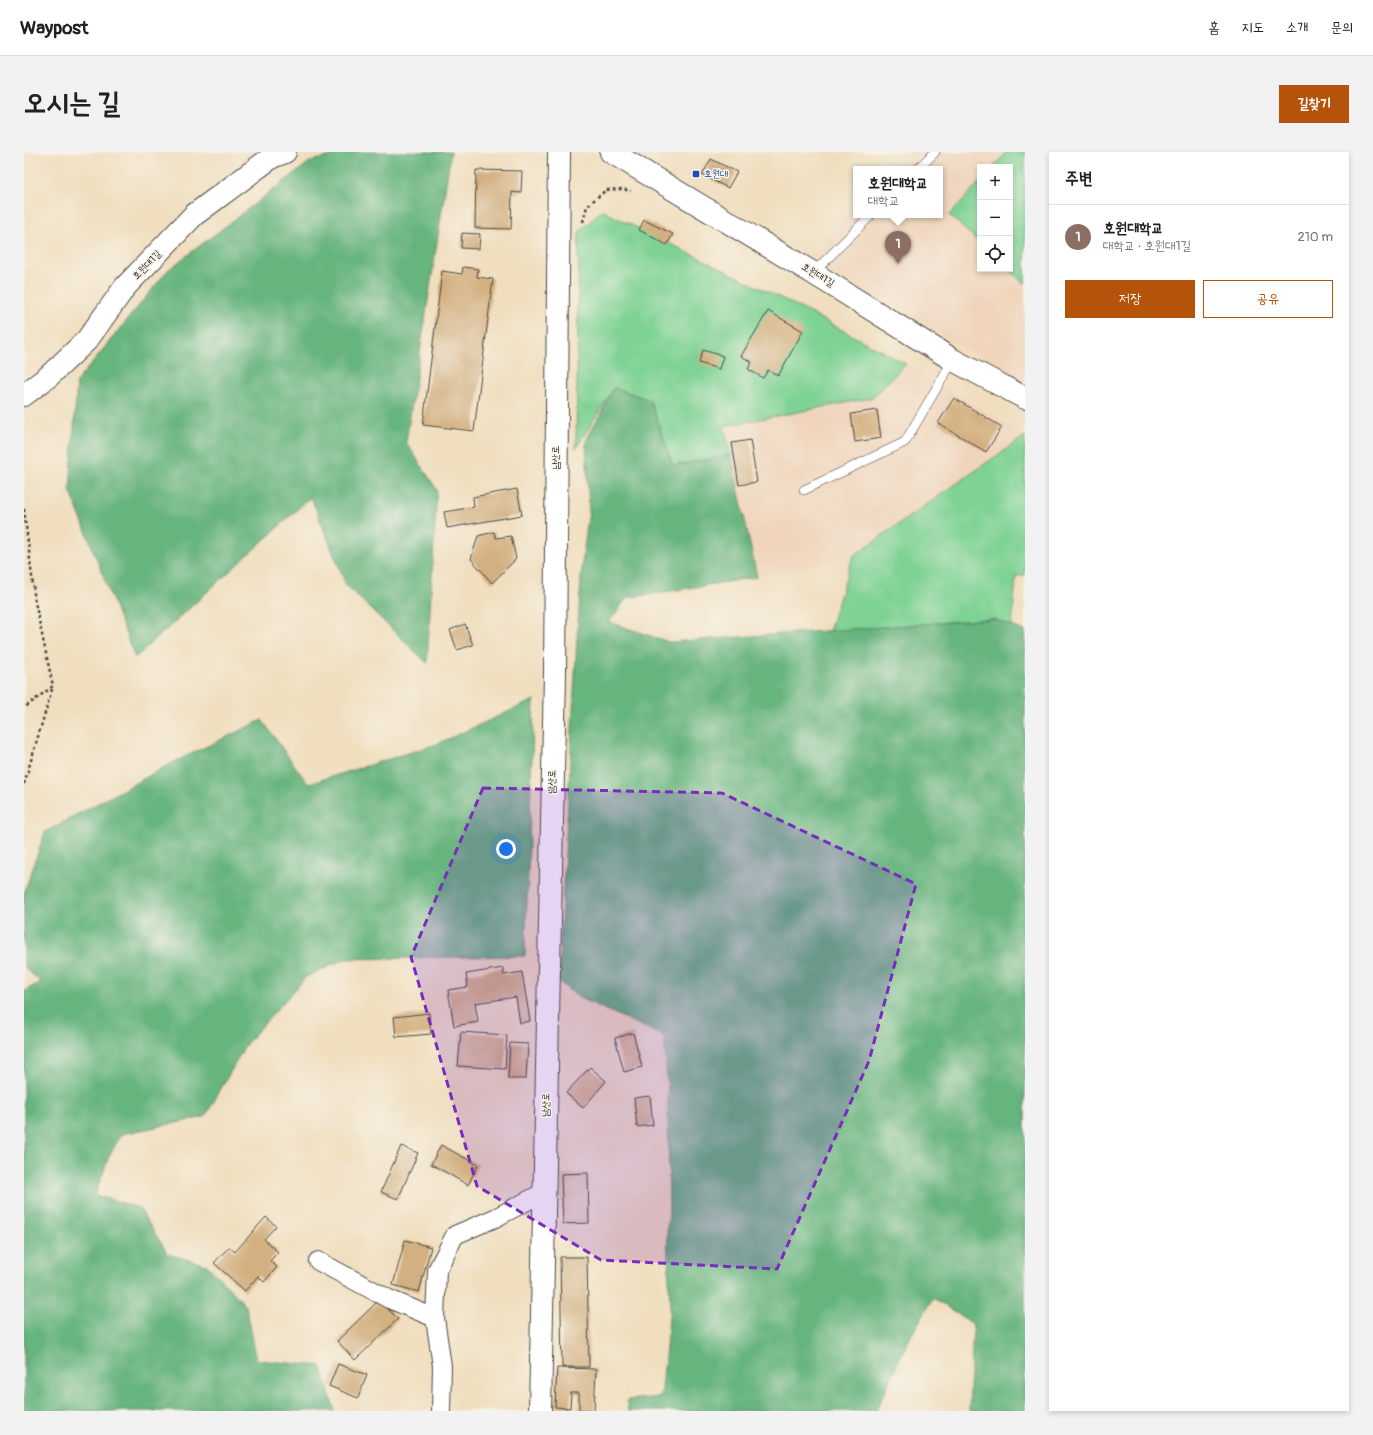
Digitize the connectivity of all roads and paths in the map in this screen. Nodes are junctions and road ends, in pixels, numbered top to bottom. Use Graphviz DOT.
graph roads {
  1 [pos="285,152"];
  2 [pos="559,152"];
  3 [pos="611,152"];
  4 [pos="935,152"];
  5 [pos="921,166"];
  6 [pos="635,192"];
  7 [pos="868,218"];
  8 [pos="583,222"];
  9 [pos="813,272"];
  10 [pos="953,360"];
  11 [pos="24,396"];
  12 [pos="1025,398"];
  13 [pos="804,490"];
  14 [pos="24,509"];
  15 [pos="54,686"];
  16 [pos="24,708"];
  17 [pos="24,784"];
  18 [pos="544,1192"];
  19 [pos="318,1261"];
  20 [pos="435,1318"];
  21 [pos="441,1411"];
  22 [pos="540,1411"];
  1 -- 11 [label="street, 호원대1길"];
  2 -- 18 [label="street, 남산로"];
  3 -- 9 [label="street, 호원대1길"];
  4 -- 5 [label="lane"];
  6 -- 8 [label="path"];
  7 -- 9 [label="lane"];
  9 -- 10 [label="street, 호원대1길"];
  10 -- 12 [label="street, 호원대1길"];
  10 -- 13 [label="lane"];
  14 -- 15 [label="path"];
  15 -- 16 [label="path"];
  15 -- 17 [label="path"];
  18 -- 20 [label="street"];
  18 -- 22 [label="street, 남산로"];
  19 -- 20 [label="street"];
  20 -- 21 [label="street"];
}
